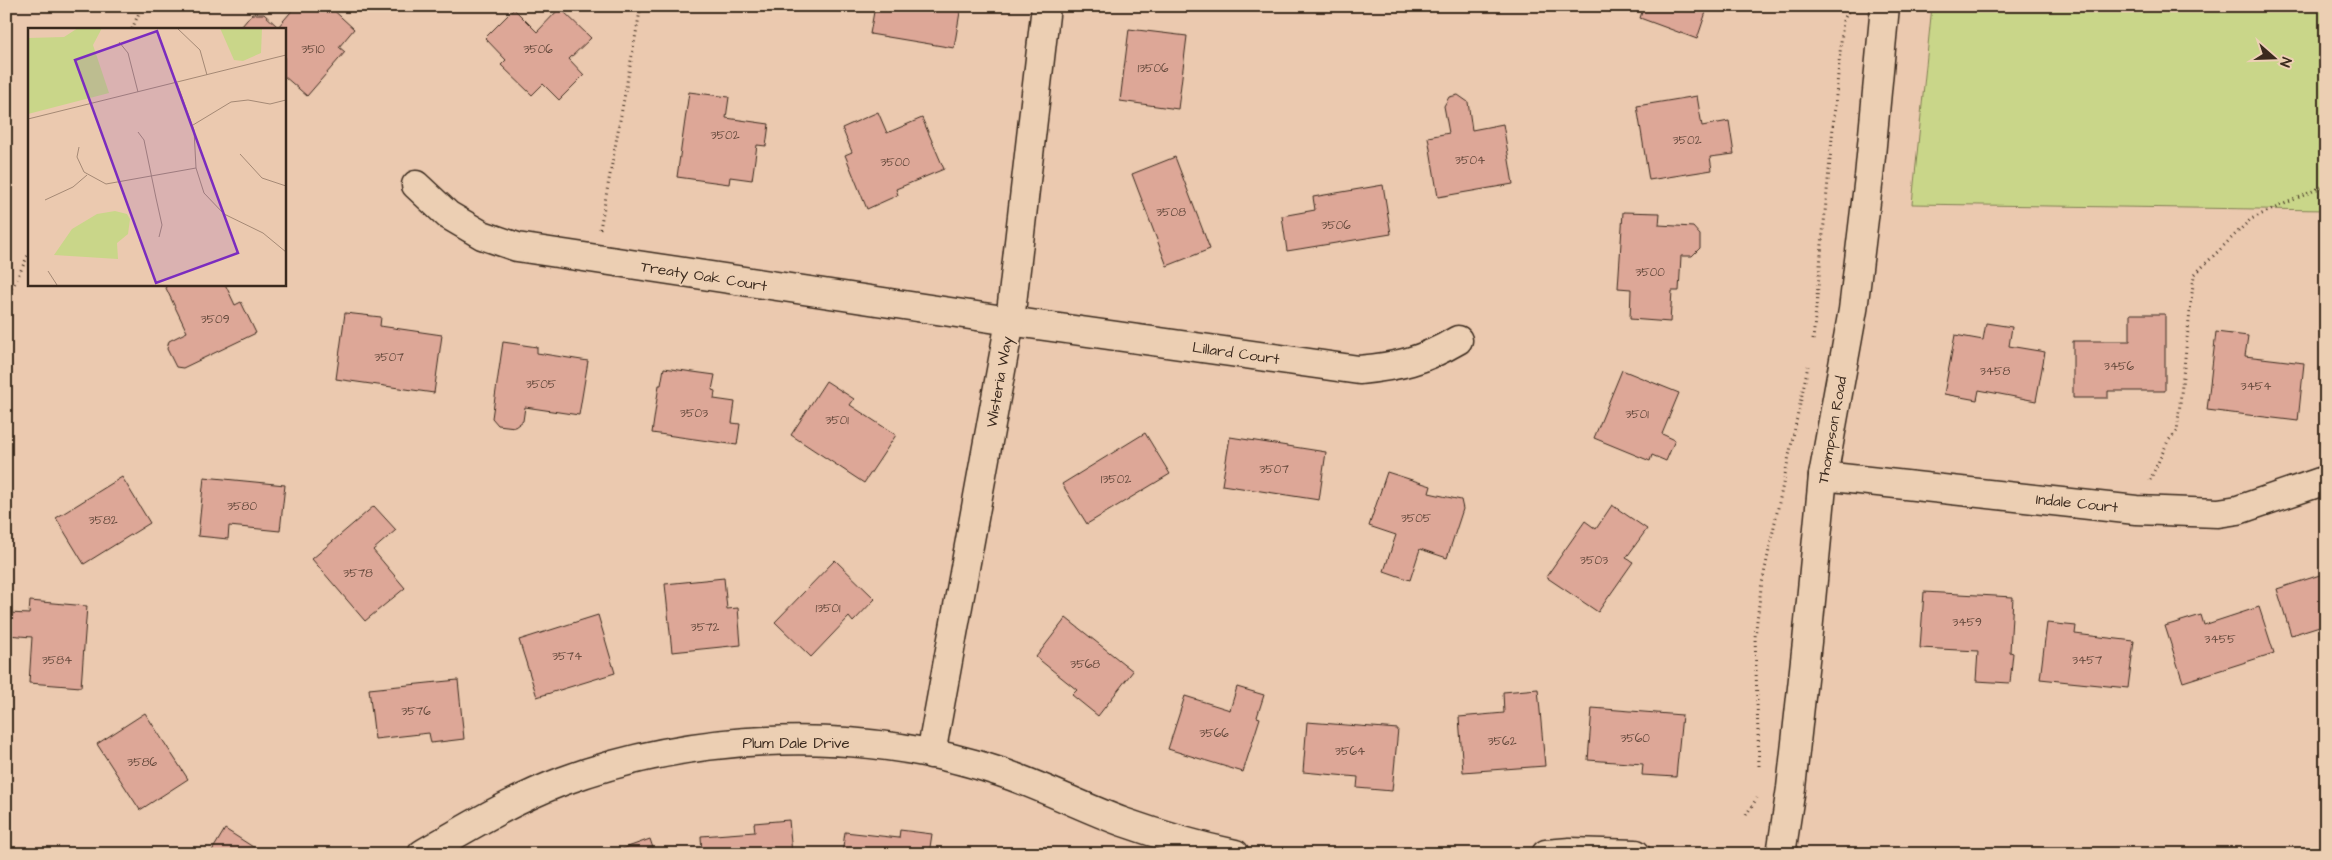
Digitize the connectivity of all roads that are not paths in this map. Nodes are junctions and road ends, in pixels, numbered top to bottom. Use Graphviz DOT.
graph roads {
  1 [pos="1046,6"];
  2 [pos="1885,6"];
  3 [pos="416,185"];
  4 [pos="1010,321"];
  5 [pos="1458,340"];
  6 [pos="1823,476"];
  7 [pos="2326,480"];
  8 [pos="931,754"];
  9 [pos="422,854"];
  10 [pos="1235,854"];
  11 [pos="1546,854"];
  12 [pos="1636,854"];
  13 [pos="1781,854"];
  1 -- 4 [label="street, Wisteria Way"];
  2 -- 6 [label="street, Thompson Road"];
  3 -- 4 [label="street, Treaty Oak Court"];
  4 -- 5 [label="street, Lillard Court"];
  4 -- 8 [label="street, Wisteria Way"];
  6 -- 7 [label="street, Indale Court"];
  6 -- 13 [label="street, Thompson Road"];
  8 -- 9 [label="street, Plum Dale Drive"];
  8 -- 10 [label="street, Plum Dale Drive"];
  11 -- 12 [label="street"];
}
